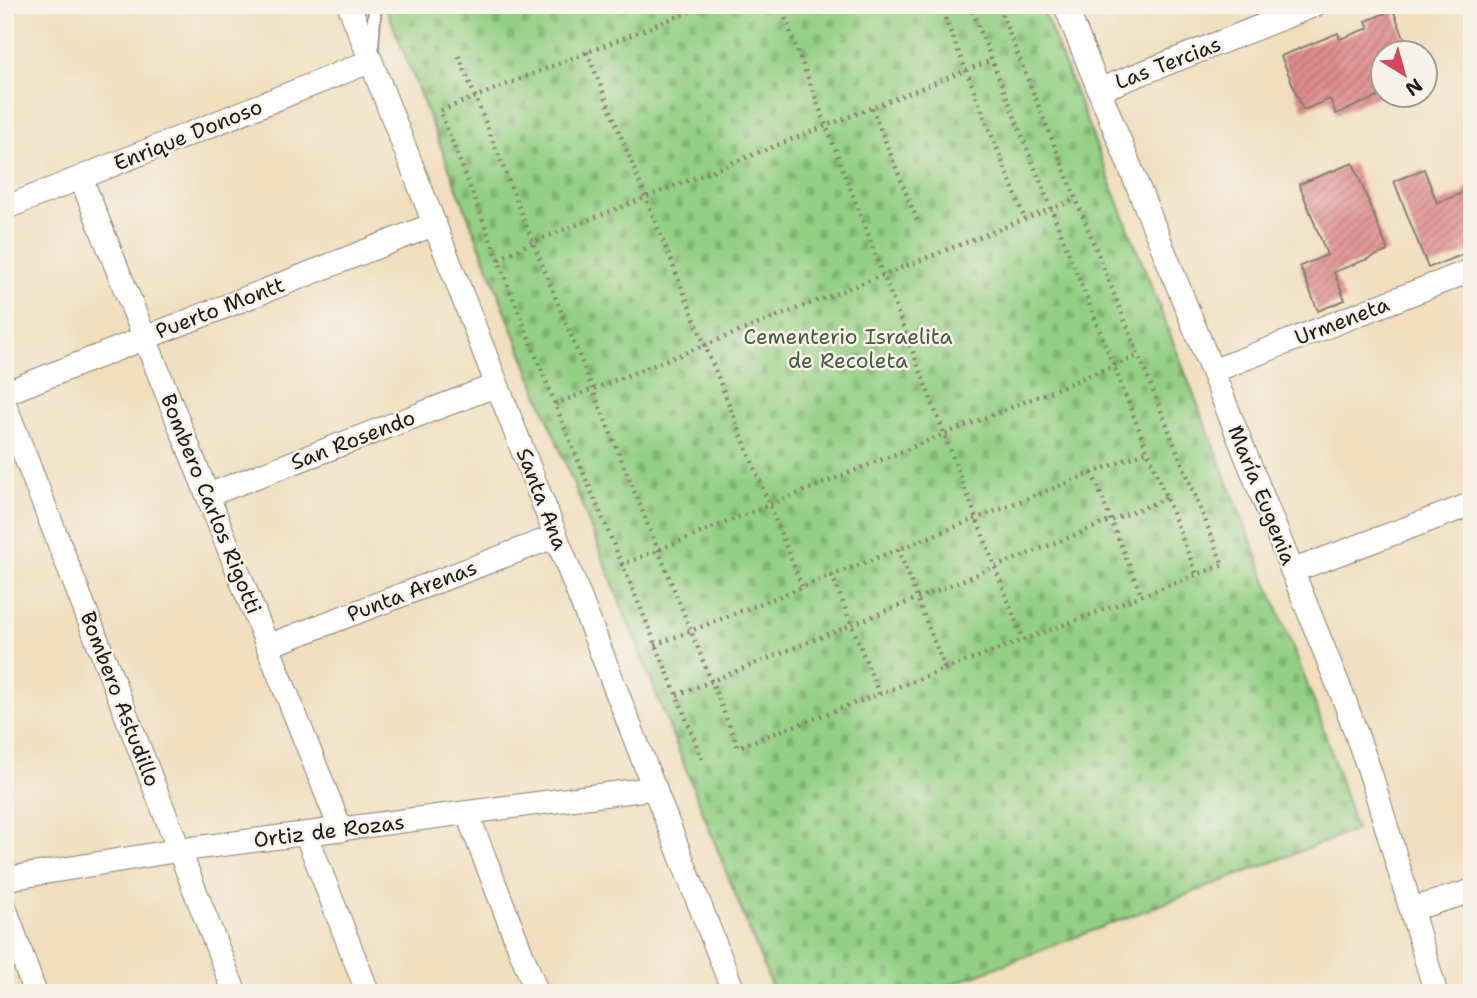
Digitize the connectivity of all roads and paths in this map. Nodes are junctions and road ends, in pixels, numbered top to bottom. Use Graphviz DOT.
graph roads {
  1 [pos="349,5"];
  2 [pos="375,5"];
  3 [pos="706,5"];
  4 [pos="780,5"];
  5 [pos="940,5"];
  6 [pos="970,5"];
  7 [pos="998,5"];
  8 [pos="1065,5"];
  9 [pos="1315,5"];
  10 [pos="587,52"];
  11 [pos="459,57"];
  12 [pos="992,60"];
  13 [pos="371,61"];
  14 [pos="966,70"];
  15 [pos="1099,90"];
  16 [pos="476,97"];
  17 [pos="872,107"];
  18 [pos="826,126"];
  19 [pos="81,178"];
  20 [pos="645,197"];
  21 [pos="1076,199"];
  22 [pos="5,208"];
  23 [pos="1051,209"];
  24 [pos="1026,219"];
  25 [pos="435,224"];
  26 [pos="919,225"];
  27 [pos="533,242"];
  28 [pos="499,259"];
  29 [pos="1472,270"];
  30 [pos="883,275"];
  31 [pos="145,338"];
  32 [pos="705,345"];
  33 [pos="1138,356"];
  34 [pos="1114,366"];
  35 [pos="1213,371"];
  36 [pos="497,385"];
  37 [pos="593,389"];
  38 [pos="5,393"];
  39 [pos="555,404"];
  40 [pos="5,405"];
  41 [pos="944,434"];
  42 [pos="1148,451"];
  43 [pos="1092,473"];
  44 [pos="208,495"];
  45 [pos="1167,498"];
  46 [pos="1472,503"];
  47 [pos="769,505"];
  48 [pos="976,518"];
  49 [pos="1111,520"];
  50 [pos="556,536"];
  51 [pos="898,549"];
  52 [pos="658,550"];
  53 [pos="621,565"];
  54 [pos="995,567"];
  55 [pos="1292,571"];
  56 [pos="832,575"];
  57 [pos="1197,575"];
  58 [pos="802,586"];
  59 [pos="1141,595"];
  60 [pos="917,598"];
  61 [pos="852,625"];
  62 [pos="691,631"];
  63 [pos="1023,640"];
  64 [pos="655,645"];
  65 [pos="268,646"];
  66 [pos="945,669"];
  67 [pos="711,681"];
  68 [pos="879,694"];
  69 [pos="677,695"];
  70 [pos="702,760"];
  71 [pos="654,788"];
  72 [pos="467,813"];
  73 [pos="341,830"];
  74 [pos="306,834"];
  75 [pos="180,850"];
  76 [pos="5,879"];
  77 [pos="1472,891"];
  78 [pos="5,908"];
  79 [pos="1412,909"];
  80 [pos="35,993"];
  81 [pos="235,993"];
  82 [pos="368,993"];
  83 [pos="537,993"];
  84 [pos="734,993"];
  85 [pos="1436,993"];
  1 -- 13 [label="street, Santa Ana"];
  2 -- 13 [label="lane"];
  3 -- 10 [label="path"];
  4 -- 18 [label="path"];
  5 -- 14 [label="path"];
  6 -- 12 [label="path"];
  7 -- 21 [label="path"];
  8 -- 15 [label="street, María Eugenia"];
  9 -- 15 [label="street, Las Tercias"];
  10 -- 16 [label="path"];
  10 -- 20 [label="path"];
  11 -- 16 [label="path"];
  12 -- 14 [label="path"];
  12 -- 23 [label="path"];
  13 -- 19 [label="street, Enrique Donoso"];
  13 -- 25 [label="street, Santa Ana"];
  14 -- 17 [label="path"];
  14 -- 24 [label="path"];
  15 -- 35 [label="street, María Eugenia"];
  16 -- 27 [label="path"];
  16 -- 28 [label="path"];
  17 -- 18 [label="path"];
  17 -- 26 [label="path"];
  18 -- 20 [label="path"];
  18 -- 30 [label="path"];
  19 -- 22 [label="street, Enrique Donoso"];
  19 -- 31 [label="street, Bombero Carlos Rigotti"];
  20 -- 27 [label="path"];
  20 -- 32 [label="path"];
  21 -- 23 [label="path"];
  21 -- 33 [label="path"];
  23 -- 24 [label="path"];
  23 -- 34 [label="path"];
  24 -- 30 [label="path"];
  25 -- 31 [label="street, Puerto Montt"];
  25 -- 36 [label="street, Santa Ana"];
  27 -- 28 [label="path"];
  27 -- 37 [label="path"];
  28 -- 39 [label="path"];
  29 -- 35 [label="street, Urmeneta"];
  30 -- 32 [label="path"];
  30 -- 41 [label="path"];
  31 -- 38 [label="street, Puerto Montt"];
  31 -- 44 [label="street, Bombero Carlos Rigotti"];
  32 -- 37 [label="path"];
  32 -- 47 [label="path"];
  33 -- 34 [label="path"];
  33 -- 57 [label="path"];
  34 -- 41 [label="path"];
  34 -- 42 [label="path"];
  35 -- 55 [label="street, María Eugenia"];
  36 -- 44 [label="street, San Rosendo"];
  36 -- 50 [label="street, Santa Ana"];
  37 -- 39 [label="path"];
  37 -- 52 [label="path"];
  39 -- 53 [label="path"];
  40 -- 75 [label="street, Bombero Astudillo"];
  41 -- 47 [label="path"];
  41 -- 48 [label="path"];
  42 -- 43 [label="path"];
  42 -- 45 [label="path"];
  43 -- 48 [label="path"];
  43 -- 49 [label="path"];
  44 -- 65 [label="street, Bombero Carlos Rigotti"];
  45 -- 49 [label="path"];
  45 -- 57 [label="path"];
  46 -- 55 [label="street"];
  47 -- 52 [label="path"];
  47 -- 58 [label="path"];
  48 -- 51 [label="path"];
  48 -- 54 [label="path"];
  49 -- 54 [label="path"];
  49 -- 59 [label="path"];
  50 -- 65 [label="street, Punta Arenas"];
  50 -- 71 [label="street, Santa Ana"];
  51 -- 56 [label="path"];
  51 -- 60 [label="path"];
  52 -- 53 [label="path"];
  52 -- 62 [label="path"];
  53 -- 64 [label="path"];
  54 -- 60 [label="path"];
  54 -- 63 [label="path"];
  55 -- 79 [label="street, María Eugenia"];
  56 -- 58 [label="path"];
  56 -- 61 [label="path"];
  57 -- 59 [label="path"];
  58 -- 62 [label="path"];
  59 -- 63 [label="path"];
  60 -- 61 [label="path"];
  60 -- 66 [label="path"];
  61 -- 67 [label="path"];
  61 -- 68 [label="path"];
  62 -- 64 [label="path"];
  62 -- 67 [label="path"];
  63 -- 66 [label="path"];
  64 -- 69 [label="path"];
  65 -- 73 [label="street, Bombero Carlos Rigotti"];
  66 -- 68 [label="path"];
  67 -- 68 [label="path"];
  67 -- 69 [label="path"];
  69 -- 70 [label="path"];
  71 -- 72 [label="street, Ortiz de Rozas"];
  71 -- 84 [label="street, Santa Ana"];
  72 -- 73 [label="street, Ortiz de Rozas"];
  72 -- 83 [label="street"];
  73 -- 74 [label="street, Ortiz de Rozas"];
  74 -- 75 [label="street, Ortiz de Rozas"];
  74 -- 82 [label="street"];
  75 -- 76 [label="street, Ortiz de Rozas"];
  75 -- 81 [label="street, Bombero Astudillo"];
  77 -- 79 [label="street"];
  78 -- 80 [label="street"];
  79 -- 85 [label="street, María Eugenia"];
}
